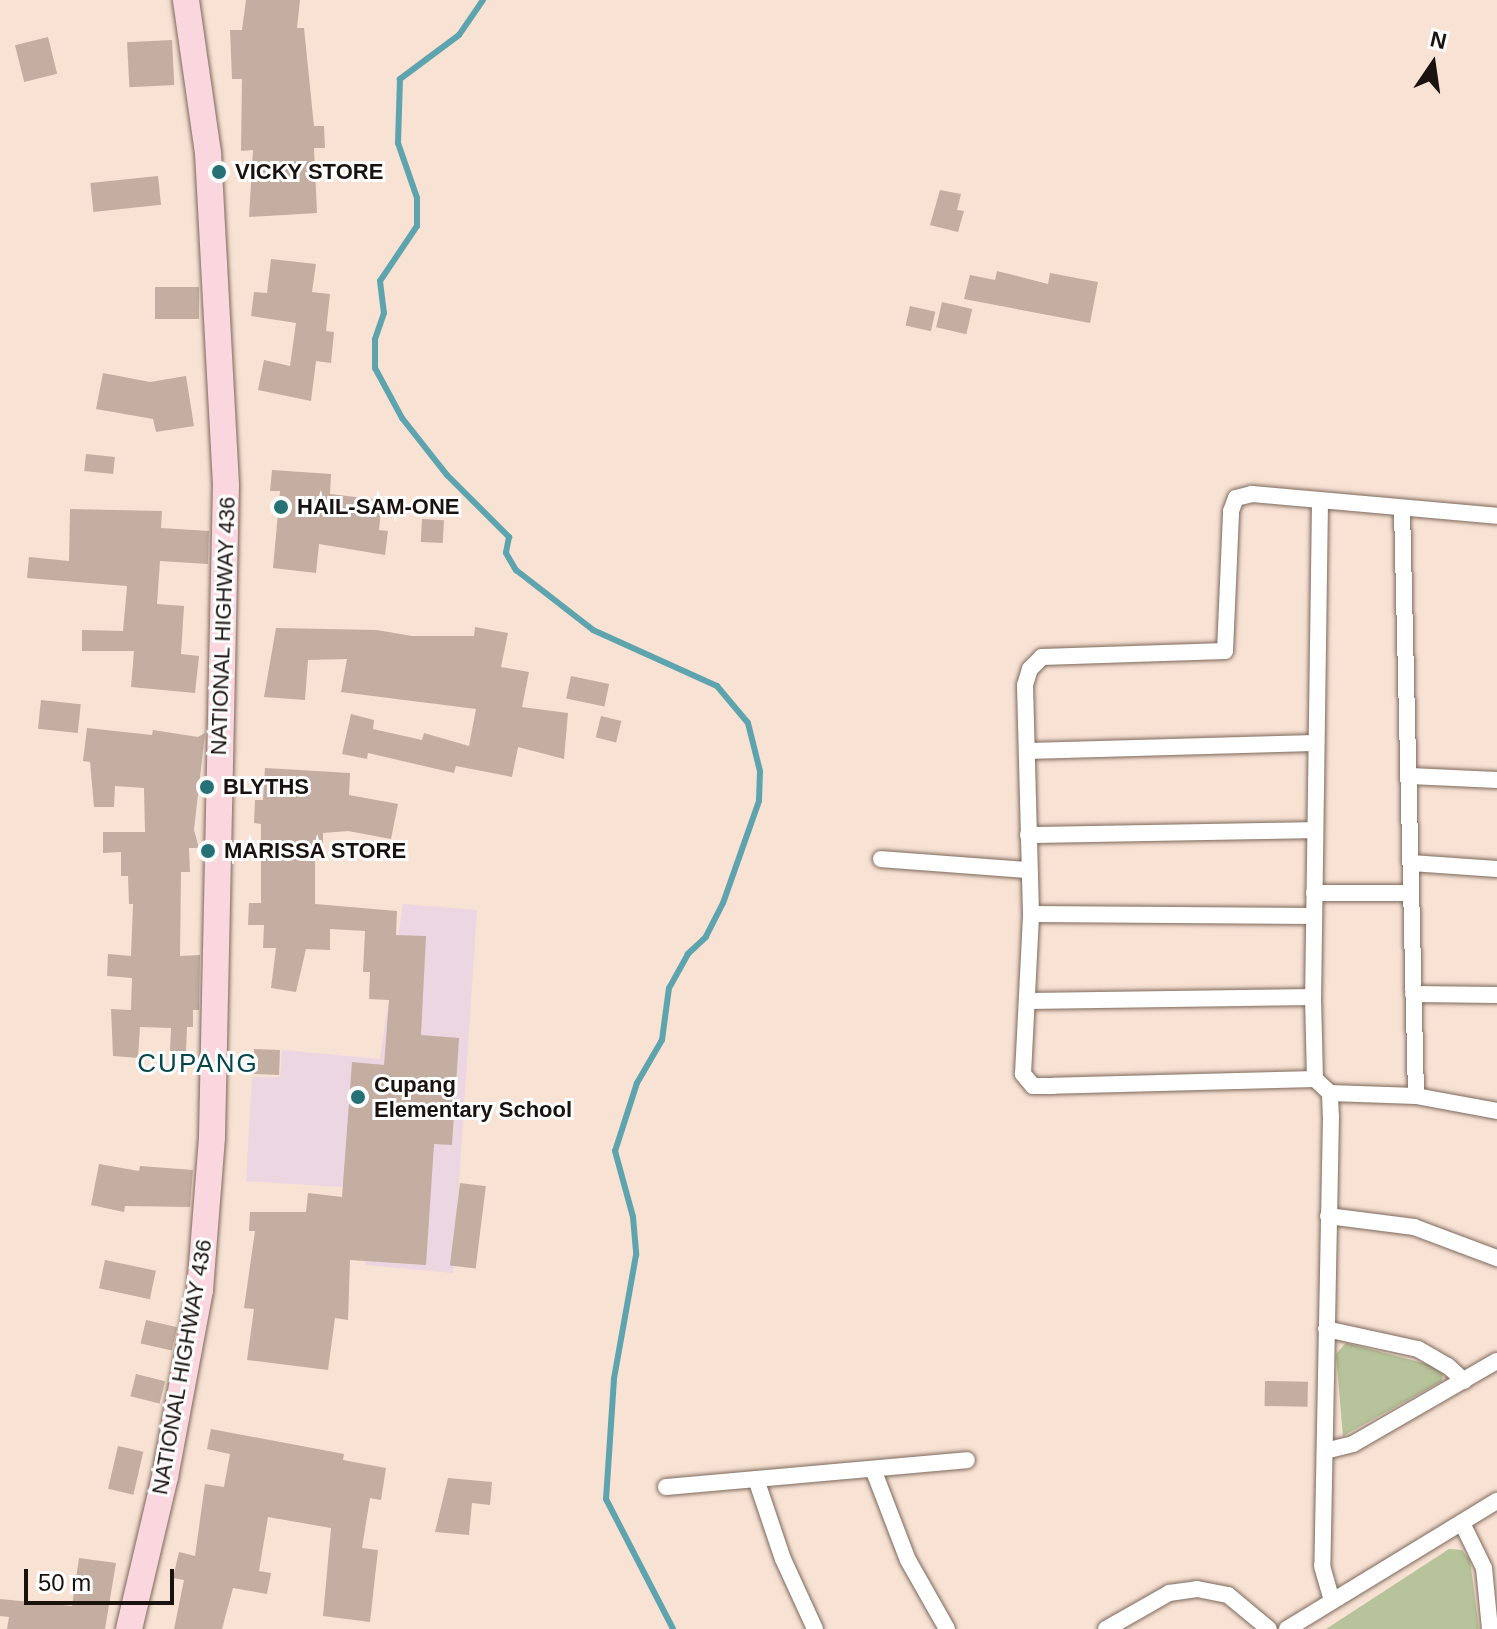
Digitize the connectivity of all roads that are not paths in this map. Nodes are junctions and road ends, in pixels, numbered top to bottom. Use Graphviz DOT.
graph roads {
  1 [pos="186,0"];
  2 [pos="1320,502"];
  3 [pos="1402,509"];
  4 [pos="1497,516"];
  5 [pos="1315,743"];
  6 [pos="1027,751"];
  7 [pos="1410,776"];
  8 [pos="1497,780"];
  9 [pos="1313,830"];
  10 [pos="1028,835"];
  11 [pos="881,859"];
  12 [pos="1411,863"];
  13 [pos="1497,869"];
  14 [pos="1029,870"];
  15 [pos="1314,893"];
  16 [pos="1411,893"];
  17 [pos="1031,914"];
  18 [pos="1314,916"];
  19 [pos="1413,994"];
  20 [pos="1497,995"];
  21 [pos="1313,997"];
  22 [pos="1028,1001"];
  23 [pos="1315,1079"];
  24 [pos="1330,1093"];
  25 [pos="1416,1096"];
  26 [pos="1497,1111"];
  27 [pos="1328,1216"];
  28 [pos="1497,1258"];
  29 [pos="1326,1329"];
  30 [pos="1497,1361"];
  31 [pos="1464,1381"];
  32 [pos="1325,1451"];
  33 [pos="967,1460"];
  34 [pos="873,1469"];
  35 [pos="756,1479"];
  36 [pos="666,1487"];
  37 [pos="1497,1501"];
  38 [pos="1462,1523"];
  39 [pos="1332,1600"];
  40 [pos="129,1629"];
  41 [pos="815,1629"];
  42 [pos="947,1629"];
  43 [pos="1106,1629"];
  44 [pos="1269,1629"];
  45 [pos="1287,1629"];
  46 [pos="1490,1629"];
  1 -- 40 [label="main road, NATIONAL HIGHWAY 436"];
  2 -- 3 [label="street"];
  2 -- 5 [label="street"];
  2 -- 6 [label="street"];
  3 -- 4 [label="street"];
  3 -- 7 [label="street"];
  5 -- 6 [label="street"];
  5 -- 9 [label="street"];
  6 -- 10 [label="street"];
  7 -- 8 [label="street"];
  7 -- 12 [label="street"];
  9 -- 10 [label="street"];
  9 -- 15 [label="street"];
  10 -- 14 [label="street"];
  11 -- 14 [label="street"];
  12 -- 13 [label="street"];
  12 -- 16 [label="street"];
  14 -- 17 [label="street"];
  15 -- 16 [label="street"];
  15 -- 18 [label="street"];
  16 -- 19 [label="street"];
  17 -- 18 [label="street"];
  17 -- 22 [label="street"];
  18 -- 21 [label="street"];
  19 -- 20 [label="street"];
  19 -- 25 [label="street"];
  21 -- 22 [label="street"];
  21 -- 23 [label="street"];
  22 -- 23 [label="street"];
  23 -- 24 [label="street"];
  24 -- 25 [label="street"];
  24 -- 27 [label="street"];
  25 -- 26 [label="street"];
  27 -- 28 [label="street"];
  27 -- 29 [label="street"];
  29 -- 31 [label="street"];
  29 -- 32 [label="street"];
  30 -- 31 [label="street"];
  31 -- 32 [label="street"];
  32 -- 39 [label="street"];
  33 -- 34 [label="street"];
  34 -- 35 [label="street"];
  34 -- 42 [label="street"];
  35 -- 36 [label="street"];
  35 -- 41 [label="street"];
  37 -- 38 [label="street"];
  38 -- 39 [label="street"];
  38 -- 46 [label="street"];
  39 -- 45 [label="street"];
  43 -- 44 [label="street"];
}
